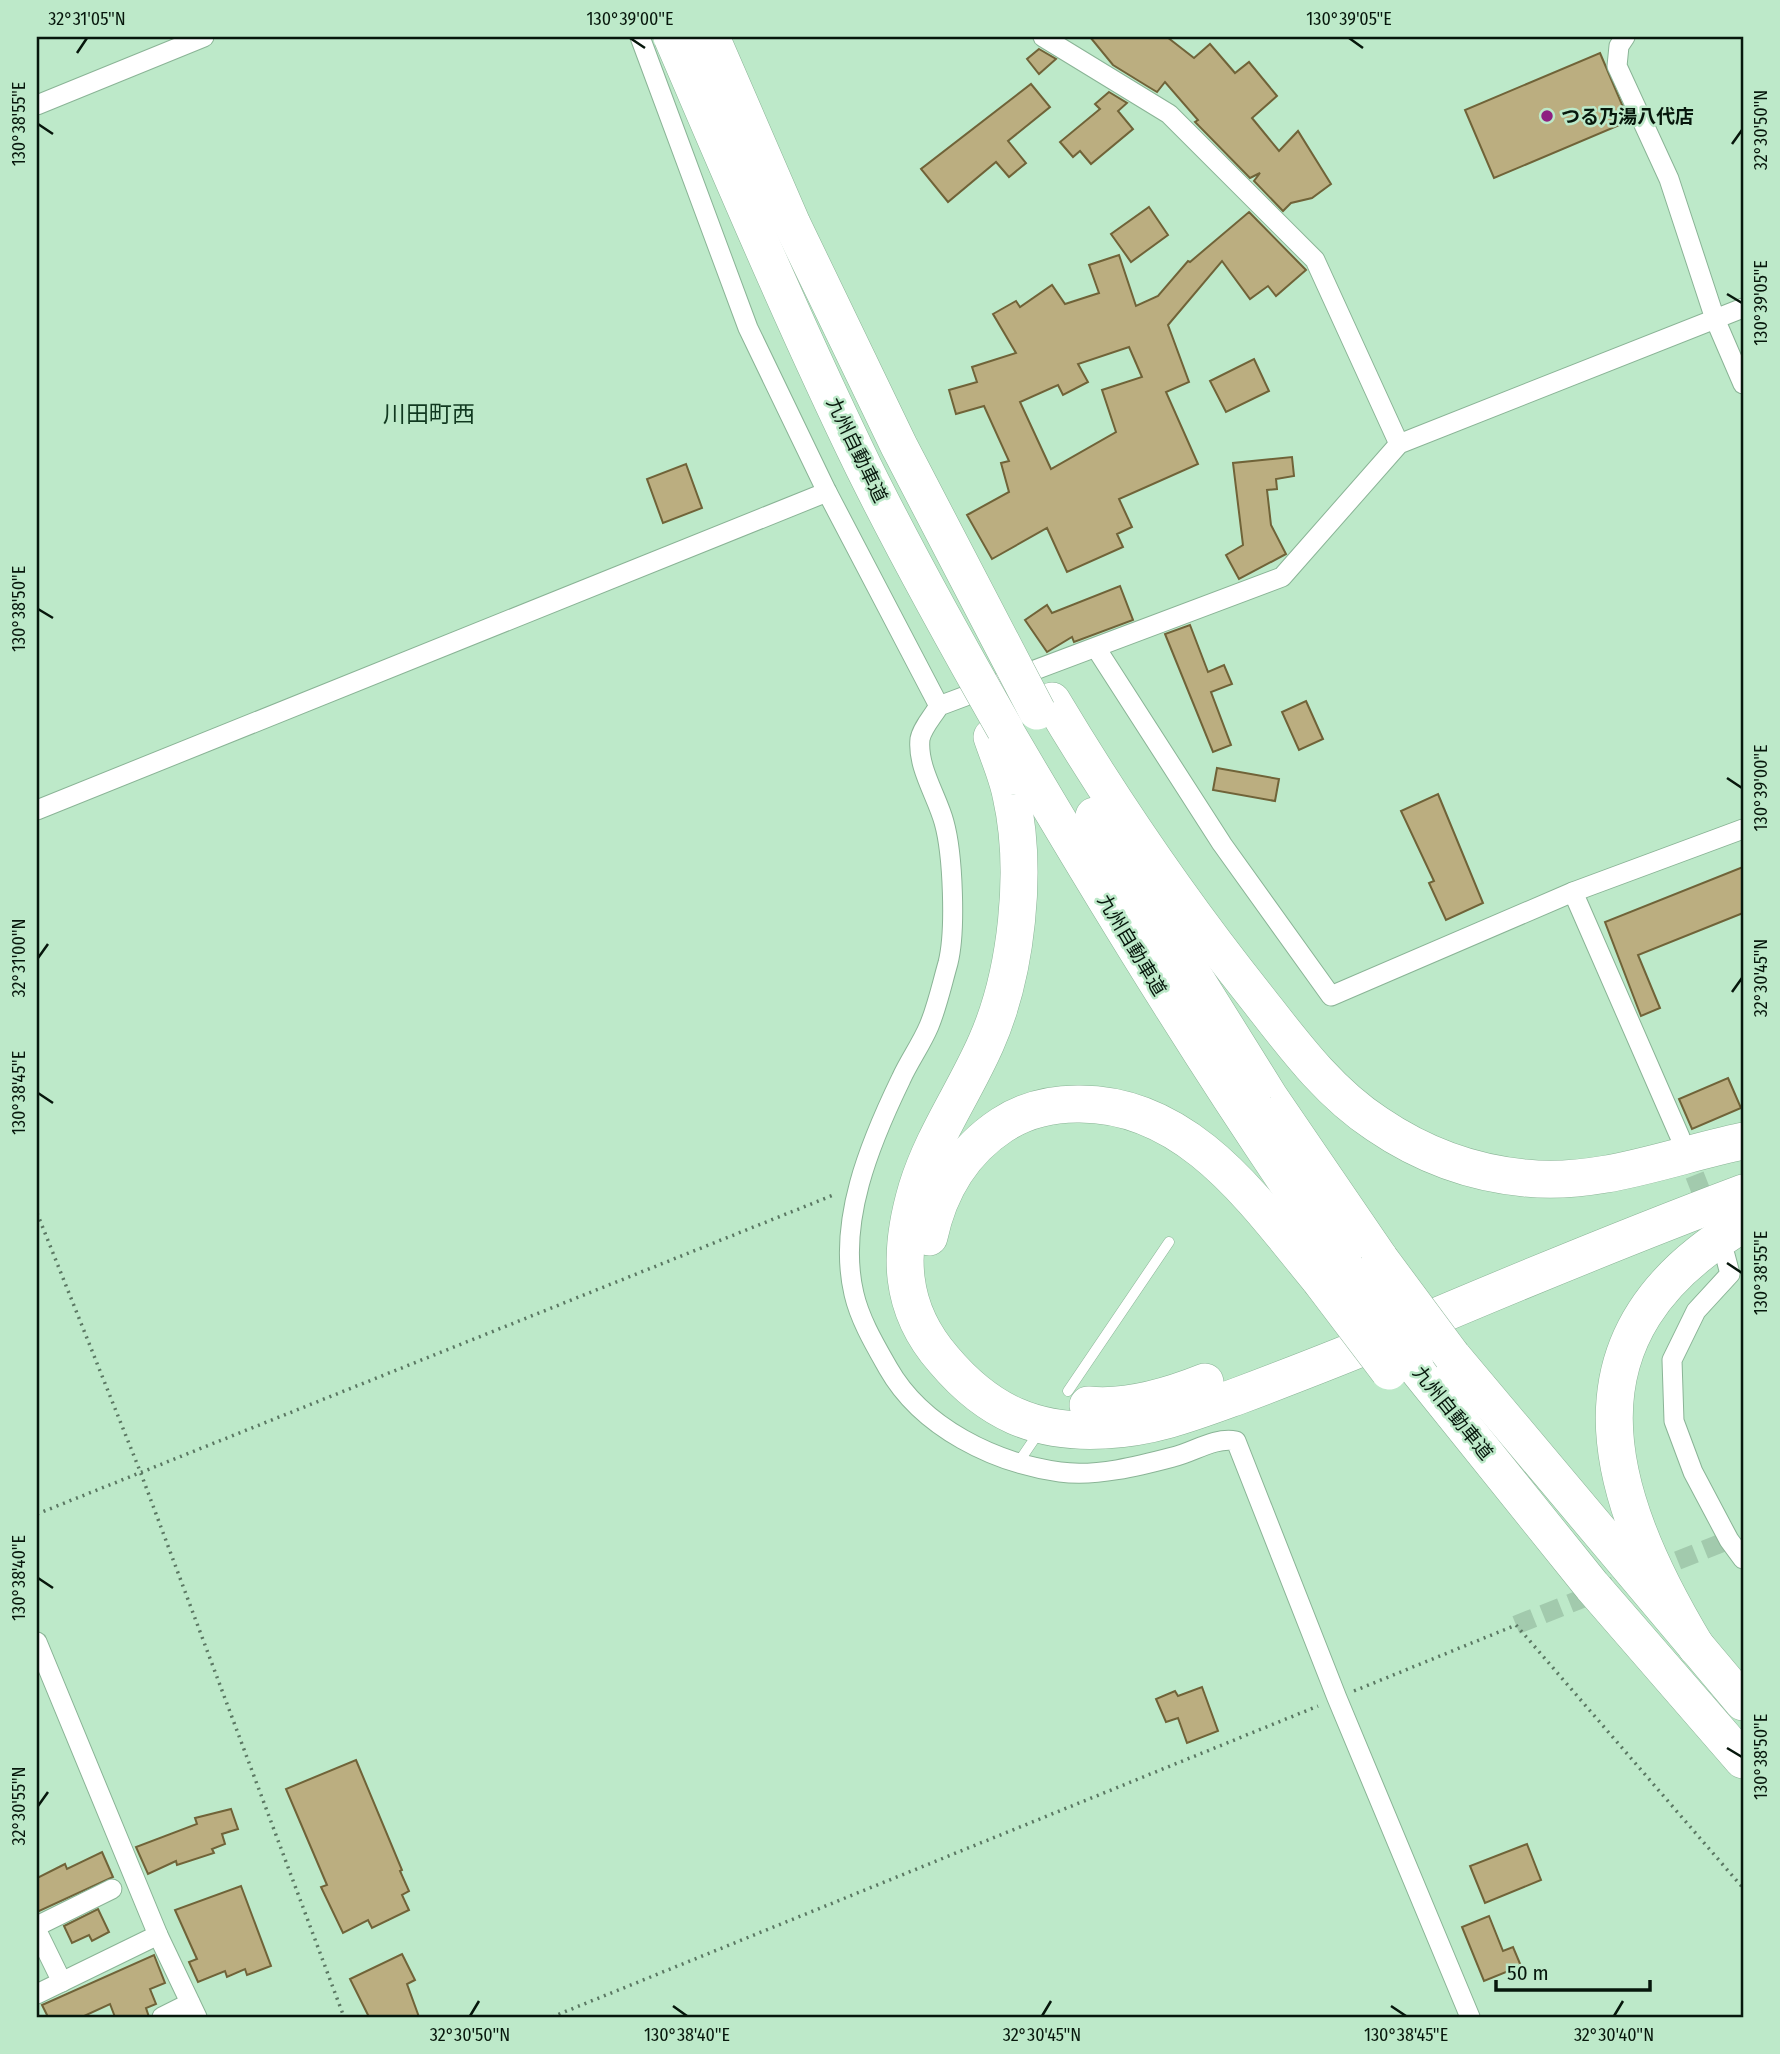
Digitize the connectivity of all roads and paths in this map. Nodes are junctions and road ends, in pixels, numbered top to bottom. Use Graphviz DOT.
graph roads {
  1 [pos="204,37"];
  2 [pos="640,37"];
  3 [pos="672,37"];
  4 [pos="711,37"];
  5 [pos="1043,37"];
  6 [pos="1625,37"];
  7 [pos="37,105"];
  8 [pos="1743,308"];
  9 [pos="1715,319"];
  10 [pos="1743,384"];
  11 [pos="1399,444"];
  12 [pos="827,492"];
  13 [pos="1096,648"];
  14 [pos="939,706"];
  15 [pos="1044,706"];
  16 [pos="998,733"];
  17 [pos="37,810"];
  18 [pos="1743,829"];
  19 [pos="1573,891"];
  20 [pos="1680,1137"];
  21 [pos="1743,1141"];
  22 [pos="1743,1167"];
  23 [pos="859,1190"];
  24 [pos="1743,1193"];
  25 [pos="37,1213"];
  26 [pos="1734,1239"];
  27 [pos="1169,1242"];
  28 [pos="1349,1269"];
  29 [pos="1068,1391"];
  30 [pos="1035,1438"];
  31 [pos="1018,1464"];
  32 [pos="140,1471"];
  33 [pos="37,1514"];
  34 [pos="1736,1537"];
  35 [pos="1743,1559"];
  36 [pos="37,1642"];
  37 [pos="1697,1648"];
  38 [pos="1337,1698"];
  39 [pos="1743,1702"];
  40 [pos="1743,1760"];
  41 [pos="1743,1888"];
  42 [pos="112,1889"];
  43 [pos="37,1929"];
  44 [pos="158,1935"];
  45 [pos="62,1982"];
  46 [pos="37,1994"];
  47 [pos="193,2010"];
  48 [pos="162,2017"];
  49 [pos="344,2017"];
  50 [pos="552,2017"];
  51 [pos="1470,2017"];
  1 -- 7 [label="street"];
  2 -- 12 [label="street"];
  3 -- 16 [label="highway, 九州自動車道, bridge"];
  4 -- 15 [label="highway, 九州自動車道, bridge"];
  5 -- 11 [label="street"];
  6 -- 9 [label="street"];
  8 -- 9 [label="street"];
  9 -- 10 [label="street"];
  9 -- 11 [label="street"];
  11 -- 13 [label="street"];
  12 -- 14 [label="street"];
  12 -- 17 [label="street"];
  13 -- 14 [label="street"];
  13 -- 19 [label="street"];
  14 -- 23 [label="street"];
  15 -- 21 [label="highway"];
  15 -- 28 [label="highway, 九州自動車道"];
  16 -- 24 [label="highway"];
  16 -- 28 [label="highway, 九州自動車道"];
  18 -- 19 [label="street"];
  19 -- 20 [label="street"];
  22 -- 28 [label="highway"];
  23 -- 31 [label="street"];
  23 -- 32 [label="path"];
  25 -- 32 [label="path"];
  26 -- 34 [label="street"];
  26 -- 37 [label="highway"];
  27 -- 29 [label="lane"];
  28 -- 37 [label="highway, 九州自動車道, bridge"];
  28 -- 40 [label="highway, 九州自動車道, bridge"];
  30 -- 31 [label="lane"];
  31 -- 38 [label="street"];
  32 -- 33 [label="path"];
  32 -- 49 [label="path"];
  34 -- 35 [label="street"];
  36 -- 44 [label="street"];
  37 -- 39 [label="highway, 九州自動車道"];
  38 -- 41 [label="path"];
  38 -- 50 [label="path"];
  38 -- 51 [label="street"];
  42 -- 43 [label="street"];
  43 -- 45 [label="street"];
  44 -- 45 [label="street"];
  44 -- 47 [label="street"];
  45 -- 46 [label="street"];
  47 -- 48 [label="street"];
}
